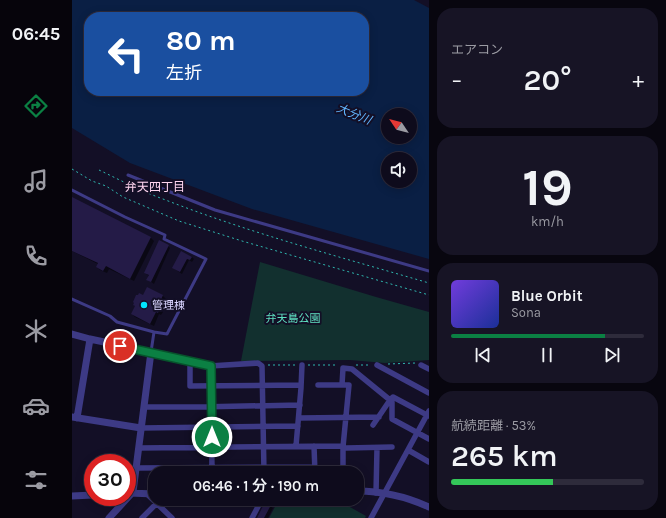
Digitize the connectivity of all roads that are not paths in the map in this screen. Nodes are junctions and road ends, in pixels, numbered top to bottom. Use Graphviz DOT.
graph roads {
  1 [pos="128,175"];
  2 [pos="72,190"];
  3 [pos="429,271"];
  4 [pos="72,299"];
  5 [pos="154,332"];
  6 [pos="72,334"];
  7 [pos="90,339"];
  8 [pos="151,352"];
  9 [pos="190,361"];
  10 [pos="377,364"];
  11 [pos="302,365"];
  12 [pos="421,365"];
  13 [pos="211,366"];
  14 [pos="429,369"];
  15 [pos="263,385"];
  16 [pos="301,385"];
  17 [pos="318,385"];
  18 [pos="342,385"];
  19 [pos="211,386"];
  20 [pos="429,393"];
  21 [pos="390,400"];
  22 [pos="300,405"];
  23 [pos="144,406"];
  24 [pos="211,406"];
  25 [pos="263,406"];
  26 [pos="428,414"];
  27 [pos="75,417"];
  28 [pos="379,417"];
  29 [pos="299,418"];
  30 [pos="346,418"];
  31 [pos="373,425"];
  32 [pos="263,426"];
  33 [pos="298,426"];
  34 [pos="212,427"];
  35 [pos="141,428"];
  36 [pos="417,433"];
  37 [pos="429,439"];
  38 [pos="296,446"];
  39 [pos="314,446"];
  40 [pos="212,447"];
  41 [pos="264,447"];
  42 [pos="343,447"];
  43 [pos="392,447"];
  44 [pos="139,448"];
  45 [pos="377,448"];
  46 [pos="408,450"];
  47 [pos="429,462"];
  48 [pos="212,466"];
  49 [pos="264,466"];
  50 [pos="315,466"];
  51 [pos="343,466"];
  52 [pos="136,468"];
  53 [pos="148,468"];
  54 [pos="364,491"];
  55 [pos="376,492"];
  56 [pos="136,493"];
  57 [pos="148,494"];
  58 [pos="384,494"];
  59 [pos="84,495"];
  60 [pos="72,496"];
  61 [pos="119,506"];
  62 [pos="154,506"];
  63 [pos="160,506"];
  64 [pos="258,506"];
  65 [pos="429,506"];
  66 [pos="109,518"];
  67 [pos="142,518"];
  68 [pos="171,518"];
  69 [pos="252,518"];
  70 [pos="371,518"];
  1 -- 3 [label="lane"];
  2 -- 5 [label="lane"];
  4 -- 5 [label="lane"];
  5 -- 8 [label="lane"];
  6 -- 7 [label="street"];
  7 -- 8 [label="street"];
  7 -- 27 [label="street"];
  8 -- 9 [label="street"];
  8 -- 23 [label="street"];
  9 -- 13 [label="street"];
  9 -- 19 [label="street"];
  10 -- 20 [label="street"];
  11 -- 16 [label="street"];
  12 -- 14 [label="street"];
  13 -- 15 [label="street"];
  13 -- 19 [label="street"];
  15 -- 16 [label="street"];
  15 -- 19 [label="street"];
  15 -- 25 [label="street"];
  16 -- 22 [label="street"];
  17 -- 18 [label="street"];
  18 -- 21 [label="street"];
  18 -- 30 [label="street"];
  19 -- 24 [label="street"];
  21 -- 26 [label="street"];
  21 -- 28 [label="street"];
  21 -- 36 [label="street"];
  22 -- 25 [label="street"];
  22 -- 29 [label="street"];
  23 -- 24 [label="street"];
  23 -- 35 [label="street"];
  24 -- 25 [label="street"];
  24 -- 34 [label="street"];
  25 -- 32 [label="street"];
  26 -- 36 [label="street"];
  27 -- 35 [label="street"];
  28 -- 30 [label="street"];
  28 -- 31 [label="street"];
  29 -- 30 [label="street"];
  29 -- 33 [label="street"];
  30 -- 42 [label="street"];
  32 -- 33 [label="street"];
  32 -- 34 [label="street"];
  32 -- 41 [label="street"];
  33 -- 38 [label="street"];
  34 -- 35 [label="street"];
  34 -- 40 [label="street"];
  35 -- 44 [label="street"];
  36 -- 37 [label="street"];
  36 -- 46 [label="street"];
  38 -- 39 [label="street"];
  38 -- 41 [label="street"];
  39 -- 42 [label="street"];
  39 -- 50 [label="street"];
  40 -- 41 [label="street"];
  40 -- 44 [label="street"];
  40 -- 48 [label="street"];
  41 -- 49 [label="street"];
  42 -- 45 [label="street"];
  42 -- 51 [label="street"];
  43 -- 45 [label="street"];
  44 -- 52 [label="street"];
  45 -- 55 [label="street"];
  46 -- 47 [label="street"];
  46 -- 58 [label="street"];
  52 -- 53 [label="street"];
  54 -- 55 [label="street"];
  55 -- 58 [label="street"];
  56 -- 57 [label="street"];
  58 -- 65 [label="street"];
  58 -- 70 [label="street"];
  59 -- 60 [label="street"];
  61 -- 66 [label="street"];
  62 -- 67 [label="street"];
  63 -- 68 [label="street"];
  64 -- 69 [label="street"];
}
